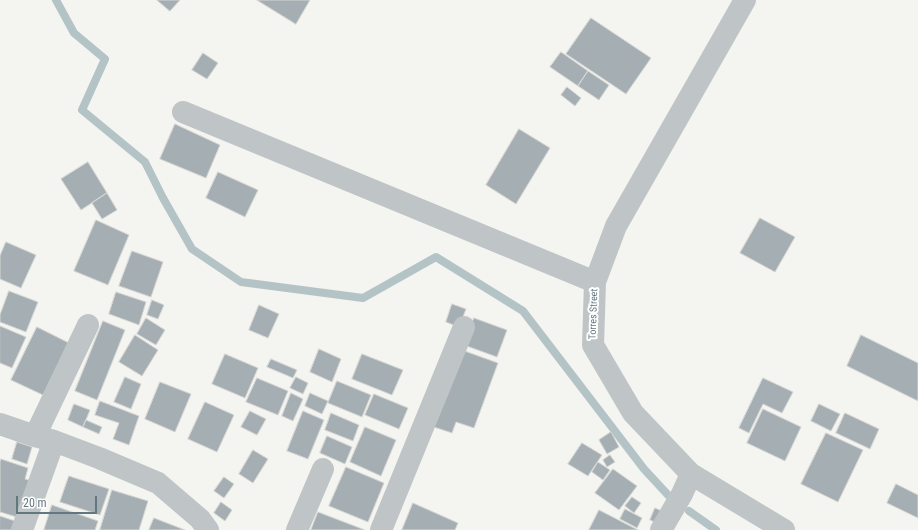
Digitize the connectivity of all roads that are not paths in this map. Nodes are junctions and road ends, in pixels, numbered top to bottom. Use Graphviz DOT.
graph roads {
  1 [pos="745,0"];
  2 [pos="183,112"];
  3 [pos="595,282"];
  4 [pos="88,325"];
  5 [pos="464,327"];
  6 [pos="0,424"];
  7 [pos="45,439"];
  8 [pos="323,470"];
  9 [pos="691,474"];
  10 [pos="201,526"];
  11 [pos="22,530"];
  12 [pos="297,530"];
  13 [pos="381,530"];
  14 [pos="662,530"];
  15 [pos="784,530"];
  1 -- 3 [label="street, Torres Street"];
  2 -- 3 [label="street"];
  3 -- 9 [label="street, Torres Street"];
  4 -- 7 [label="street"];
  5 -- 13 [label="street"];
  6 -- 7 [label="street"];
  7 -- 10 [label="street"];
  7 -- 11 [label="street"];
  8 -- 12 [label="street"];
  9 -- 14 [label="street"];
  9 -- 15 [label="street, Torres Street"];
}
